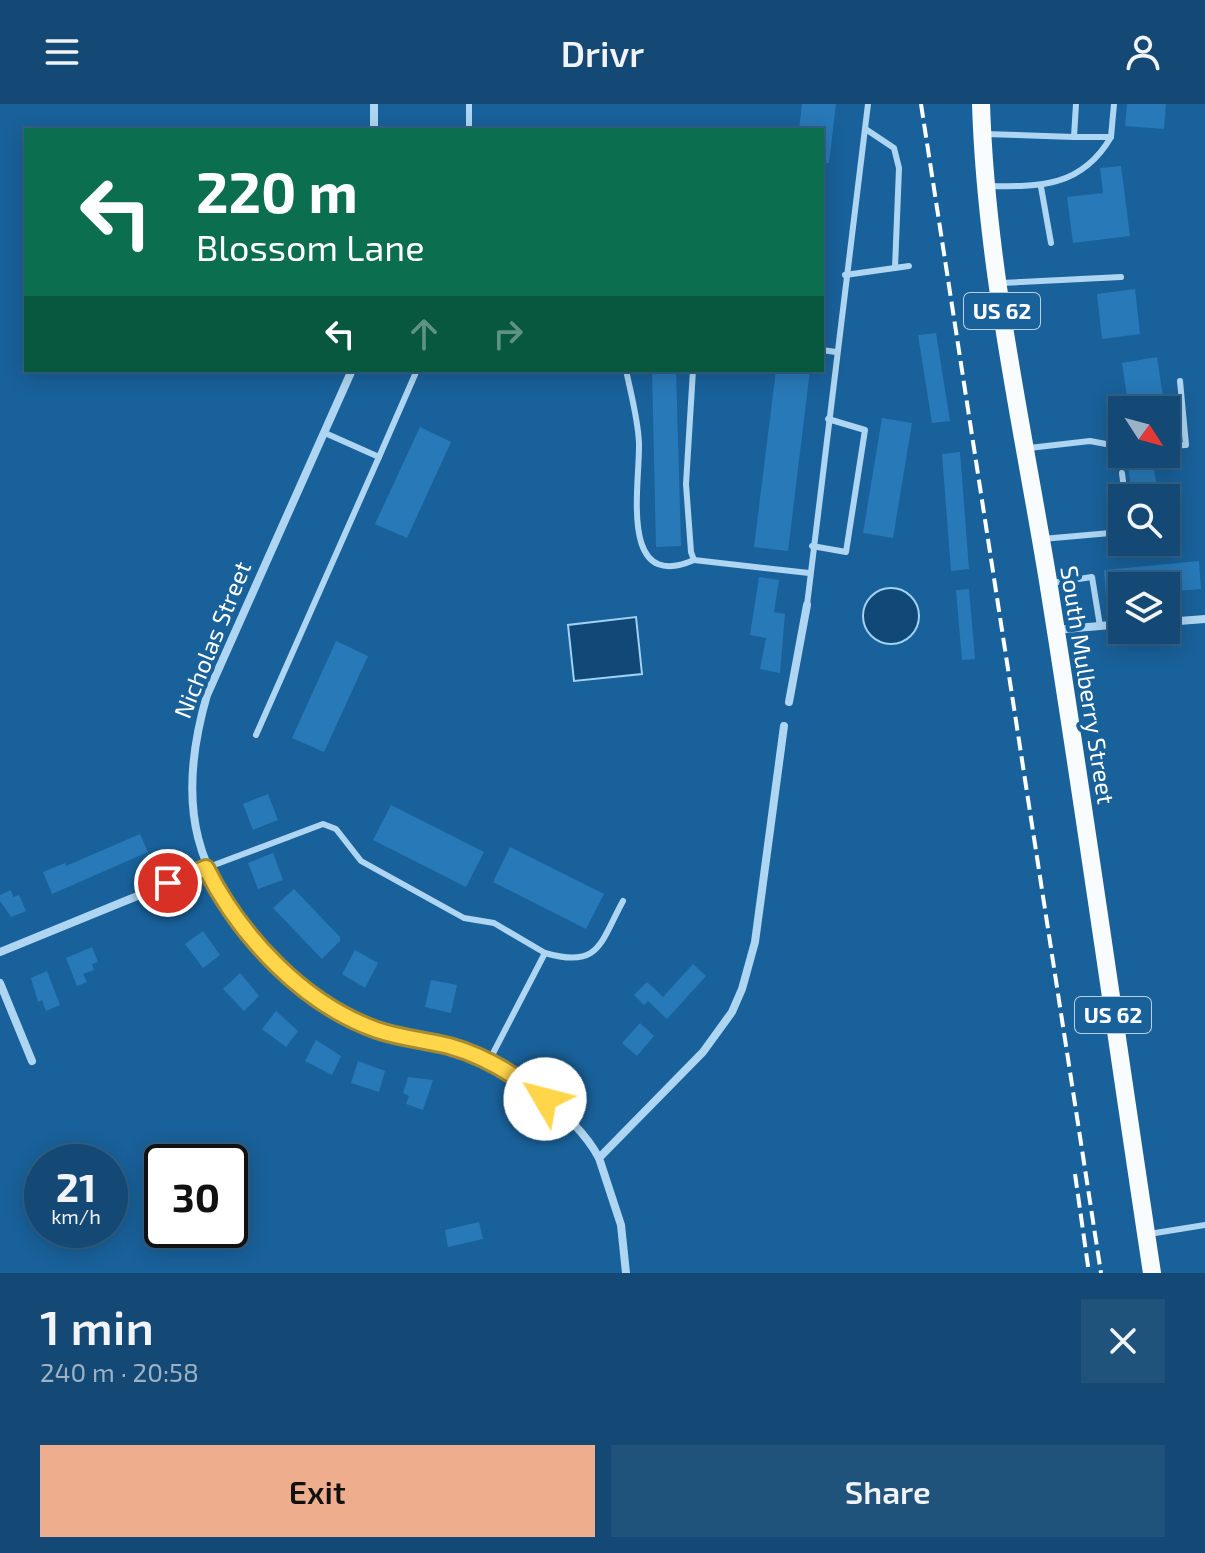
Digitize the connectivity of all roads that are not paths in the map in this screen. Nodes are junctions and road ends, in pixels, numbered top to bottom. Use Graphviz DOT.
graph roads {
  1 [pos="374,104"];
  2 [pos="469,104"];
  3 [pos="868,104"];
  4 [pos="981,104"];
  5 [pos="1076,104"];
  6 [pos="1114,104"];
  7 [pos="374,128"];
  8 [pos="469,128"];
  9 [pos="867,130"];
  10 [pos="982,134"];
  11 [pos="1074,137"];
  12 [pos="1111,137"];
  13 [pos="985,186"];
  14 [pos="1041,187"];
  15 [pos="1051,243"];
  16 [pos="909,266"];
  17 [pos="895,268"];
  18 [pos="845,275"];
  19 [pos="1121,277"];
  20 [pos="998,283"];
  21 [pos="824,350"];
  22 [pos="836,352"];
  23 [pos="351,372"];
  24 [pos="416,372"];
  25 [pos="626,372"];
  26 [pos="693,372"];
  27 [pos="1180,381"];
  28 [pos="828,419"];
  29 [pos="325,433"];
  30 [pos="1108,444"];
  31 [pos="1180,445"];
  32 [pos="1025,449"];
  33 [pos="379,457"];
  34 [pos="1122,473"];
  35 [pos="1123,484"];
  36 [pos="1108,533"];
  37 [pos="1040,539"];
  38 [pos="812,546"];
  39 [pos="694,560"];
  40 [pos="809,573"];
  41 [pos="1048,583"];
  42 [pos="807,605"];
  43 [pos="1205,619"];
  44 [pos="1180,621"];
  45 [pos="1108,625"];
  46 [pos="1095,626"];
  47 [pos="1055,631"];
  48 [pos="789,702"];
  49 [pos="784,726"];
  50 [pos="256,735"];
  51 [pos="206,868"];
  52 [pos="623,901"];
  53 [pos="0,952"];
  54 [pos="545,953"];
  55 [pos="0,983"];
  56 [pos="32,1061"];
  57 [pos="489,1061"];
  58 [pos="599,1158"];
  59 [pos="1205,1225"];
  60 [pos="1146,1234"];
  61 [pos="626,1273"];
  62 [pos="1152,1273"];
  1 -- 7 [label="street"];
  2 -- 8 [label="lane"];
  3 -- 9 [label="lane"];
  4 -- 10 [label="main road, South Mulberry Street / US 62"];
  5 -- 11 [label="lane"];
  6 -- 12 [label="lane"];
  9 -- 17 [label="lane"];
  9 -- 18 [label="lane"];
  10 -- 11 [label="lane"];
  10 -- 13 [label="main road, South Mulberry Street / US 62"];
  11 -- 12 [label="lane"];
  12 -- 14 [label="lane"];
  13 -- 14 [label="lane"];
  13 -- 20 [label="main road, South Mulberry Street / US 62"];
  14 -- 15 [label="lane"];
  16 -- 17 [label="lane"];
  17 -- 18 [label="lane"];
  18 -- 22 [label="lane"];
  19 -- 20 [label="lane"];
  20 -- 32 [label="main road, South Mulberry Street / US 62"];
  21 -- 22 [label="lane"];
  22 -- 28 [label="lane"];
  23 -- 29 [label="street, Nicholas Street"];
  24 -- 33 [label="lane"];
  25 -- 39 [label="lane"];
  26 -- 39 [label="lane"];
  27 -- 31 [label="lane"];
  28 -- 38 [label="lane"];
  28 -- 38 [label="lane"];
  29 -- 33 [label="lane"];
  29 -- 51 [label="street, Nicholas Street"];
  30 -- 32 [label="lane"];
  32 -- 37 [label="main road, South Mulberry Street / US 62"];
  33 -- 50 [label="lane"];
  34 -- 35 [label="lane"];
  36 -- 37 [label="lane"];
  37 -- 41 [label="main road, South Mulberry Street / US 62"];
  38 -- 40 [label="lane"];
  39 -- 40 [label="lane"];
  40 -- 42 [label="lane"];
  41 -- 46 [label="lane"];
  41 -- 47 [label="main road, South Mulberry Street / US 62"];
  42 -- 48 [label="street"];
  43 -- 44 [label="street"];
  45 -- 46 [label="street"];
  46 -- 47 [label="street"];
  47 -- 60 [label="main road, South Mulberry Street / US 62"];
  49 -- 58 [label="street"];
  51 -- 53 [label="street"];
  51 -- 54 [label="lane"];
  51 -- 57 [label="street, Nicholas Street"];
  52 -- 54 [label="lane"];
  54 -- 57 [label="lane"];
  55 -- 56 [label="street"];
  57 -- 58 [label="street, Nicholas Street"];
  58 -- 61 [label="street"];
  59 -- 60 [label="lane"];
  60 -- 62 [label="main road, South Mulberry Street / US 62"];
}
